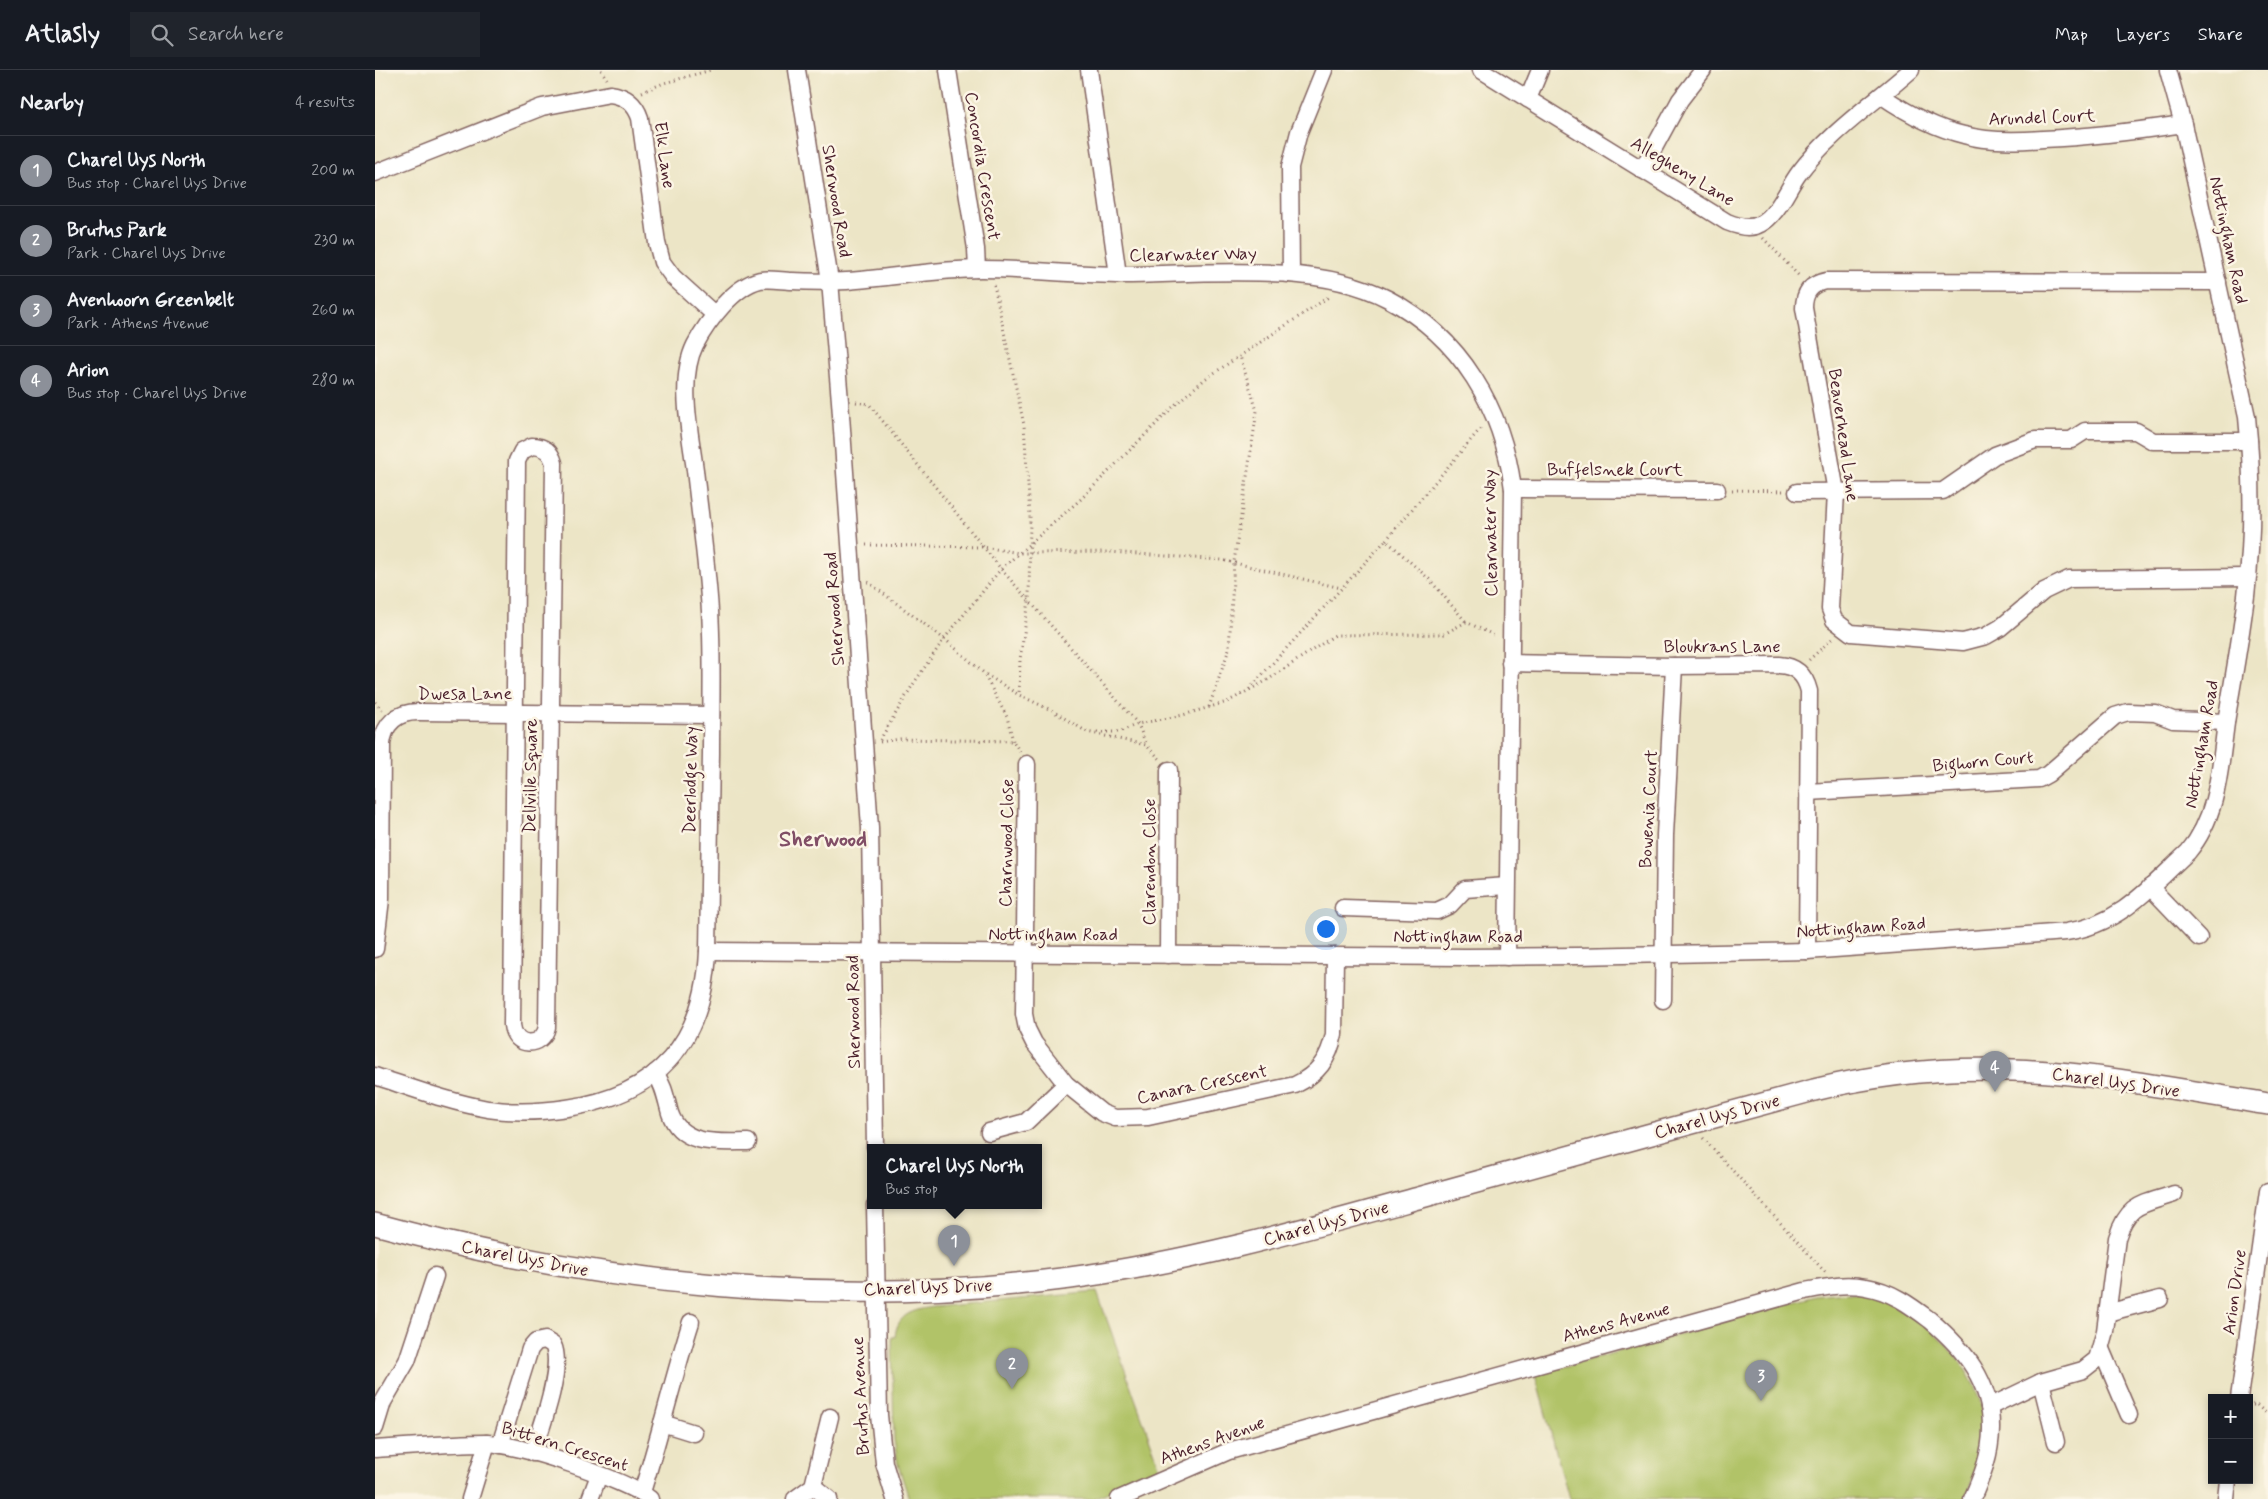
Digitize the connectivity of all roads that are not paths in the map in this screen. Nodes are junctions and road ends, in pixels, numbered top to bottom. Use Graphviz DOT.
graph roads {
  1 [pos="797,70"];
  2 [pos="948,70"];
  3 [pos="1089,70"];
  4 [pos="1324,70"];
  5 [pos="1481,70"];
  6 [pos="1540,70"];
  7 [pos="1703,70"];
  8 [pos="1911,70"];
  9 [pos="2168,70"];
  10 [pos="1882,96"];
  11 [pos="1528,99"];
  12 [pos="2183,124"];
  13 [pos="1642,170"];
  14 [pos="375,173"];
  15 [pos="984,269"];
  16 [pos="1291,274"];
  17 [pos="1118,275"];
  18 [pos="829,281"];
  19 [pos="2218,282"];
  20 [pos="715,314"];
  21 [pos="2249,441"];
  22 [pos="1513,489"];
  23 [pos="1717,490"];
  24 [pos="1797,492"];
  25 [pos="1836,492"];
  26 [pos="2247,578"];
  27 [pos="1510,663"];
  28 [pos="1674,666"];
  29 [pos="514,713"];
  30 [pos="551,713"];
  31 [pos="711,715"];
  32 [pos="2226,722"];
  33 [pos="1027,764"];
  34 [pos="1169,770"];
  35 [pos="1808,792"];
  36 [pos="379,828"];
  37 [pos="1507,886"];
  38 [pos="2150,887"];
  39 [pos="1343,908"];
  40 [pos="2199,938"];
  41 [pos="375,949"];
  42 [pos="709,950"];
  43 [pos="1807,951"];
  44 [pos="873,952"];
  45 [pos="1025,954"];
  46 [pos="1168,955"];
  47 [pos="1664,955"];
  48 [pos="1335,956"];
  49 [pos="1507,957"];
  50 [pos="1663,1000"];
  51 [pos="655,1073"];
  52 [pos="375,1076"];
  53 [pos="1066,1084"];
  54 [pos="2268,1104"];
  55 [pos="989,1132"];
  56 [pos="748,1142"];
  57 [pos="875,1144"];
  58 [pos="2268,1191"];
  59 [pos="2174,1194"];
  60 [pos="875,1209"];
  61 [pos="375,1224"];
  62 [pos="435,1276"];
  63 [pos="876,1290"];
  64 [pos="2160,1298"];
  65 [pos="2107,1313"];
  66 [pos="691,1322"];
  67 [pos="2101,1349"];
  68 [pos="2041,1382"];
  69 [pos="2240,1394"];
  70 [pos="1989,1407"];
  71 [pos="2129,1415"];
  72 [pos="830,1416"];
  73 [pos="662,1423"];
  74 [pos="375,1428"];
  75 [pos="694,1433"];
  76 [pos="2056,1442"];
  77 [pos="494,1444"];
  78 [pos="375,1449"];
  79 [pos="533,1453"];
  80 [pos="599,1475"];
  81 [pos="2227,1484"];
  82 [pos="813,1486"];
  83 [pos="646,1496"];
  84 [pos="890,1497"];
  85 [pos="470,1499"];
  86 [pos="591,1499"];
  87 [pos="795,1499"];
  88 [pos="829,1499"];
  89 [pos="1119,1499"];
  90 [pos="1972,1499"];
  91 [pos="2225,1499"];
  1 -- 18 [label="street, Sherwood Road"];
  2 -- 15 [label="street, Concordia Crescent"];
  3 -- 17 [label="street"];
  4 -- 16 [label="street"];
  5 -- 11 [label="street, Allegheny Lane"];
  6 -- 11 [label="street"];
  7 -- 13 [label="street"];
  8 -- 10 [label="street"];
  9 -- 12 [label="street, Nottingham Road"];
  10 -- 12 [label="street, Arundel Court"];
  10 -- 13 [label="street, Allegheny Lane"];
  11 -- 13 [label="street, Allegheny Lane"];
  12 -- 19 [label="street, Nottingham Road"];
  14 -- 20 [label="street, Elk Lane"];
  15 -- 17 [label="street, Clearwater Way"];
  15 -- 18 [label="street, Clearwater Way"];
  16 -- 17 [label="street, Clearwater Way"];
  16 -- 22 [label="street, Clearwater Way"];
  18 -- 20 [label="street, Deerlodge Way"];
  18 -- 44 [label="street, Sherwood Road"];
  19 -- 21 [label="street, Nottingham Road"];
  19 -- 25 [label="street, Beaverhead Lane"];
  20 -- 31 [label="street, Deerlodge Way"];
  21 -- 25 [label="street"];
  21 -- 26 [label="street, Nottingham Road"];
  22 -- 23 [label="street, Buffelsnek Court"];
  22 -- 27 [label="street, Clearwater Way"];
  24 -- 25 [label="street"];
  25 -- 26 [label="street, Beaverhead Lane"];
  26 -- 32 [label="street, Nottingham Road"];
  27 -- 28 [label="street, Bloukrans Lane"];
  27 -- 37 [label="street, Clearwater Way"];
  28 -- 35 [label="street, Bloukrans Lane"];
  28 -- 47 [label="street, Bowenia Court"];
  29 -- 30 [label="street, Dwesa Lane"];
  29 -- 30 [label="street, Dellville Square"];
  29 -- 30 [label="street, Dellville Square"];
  29 -- 36 [label="street, Dwesa Lane"];
  30 -- 31 [label="street, Dwesa Lane"];
  31 -- 42 [label="street, Deerlodge Way"];
  32 -- 35 [label="street, Bighorn Court"];
  32 -- 38 [label="street, Nottingham Road"];
  33 -- 45 [label="street, Charnwood Close"];
  34 -- 46 [label="street, Clarendon Close"];
  35 -- 43 [label="street, Bloukrans Lane"];
  36 -- 41 [label="street, Dwesa Lane"];
  37 -- 39 [label="street"];
  37 -- 49 [label="street, Clearwater Way"];
  38 -- 40 [label="street"];
  38 -- 43 [label="street, Nottingham Road"];
  42 -- 44 [label="street, Nottingham Road"];
  42 -- 51 [label="street, Deerlodge Way"];
  43 -- 47 [label="street, Nottingham Road"];
  44 -- 45 [label="street, Nottingham Road"];
  44 -- 57 [label="street, Sherwood Road"];
  45 -- 46 [label="street, Nottingham Road"];
  45 -- 53 [label="street, Canara Crescent"];
  46 -- 48 [label="street, Nottingham Road"];
  47 -- 49 [label="street, Nottingham Road"];
  47 -- 50 [label="street, Bowenia Court"];
  48 -- 49 [label="street, Nottingham Road"];
  48 -- 53 [label="street, Canara Crescent"];
  51 -- 52 [label="street, Deerlodge Way"];
  51 -- 56 [label="street"];
  53 -- 55 [label="street"];
  54 -- 63 [label="main road, Charel Uys Drive"];
  58 -- 69 [label="street, Arion Drive"];
  59 -- 65 [label="street"];
  60 -- 63 [label="street"];
  61 -- 63 [label="main road, Charel Uys Drive"];
  62 -- 74 [label="street"];
  63 -- 84 [label="street, Brutus Avenue"];
  64 -- 65 [label="street"];
  65 -- 67 [label="street"];
  66 -- 73 [label="street"];
  67 -- 68 [label="street"];
  67 -- 71 [label="street"];
  68 -- 70 [label="street"];
  68 -- 76 [label="street"];
  70 -- 89 [label="street, Athens Avenue"];
  70 -- 90 [label="street, Athens Avenue"];
  72 -- 82 [label="street"];
  73 -- 75 [label="street"];
  73 -- 83 [label="street"];
  77 -- 78 [label="street, Bittern Crescent"];
  77 -- 79 [label="street, Bittern Crescent"];
  77 -- 79 [label="street"];
  77 -- 85 [label="street"];
  79 -- 80 [label="street, Bittern Crescent"];
  80 -- 83 [label="street, Bittern Crescent"];
  80 -- 86 [label="street"];
  81 -- 91 [label="street"];
  82 -- 87 [label="street"];
  82 -- 88 [label="street"];
}
